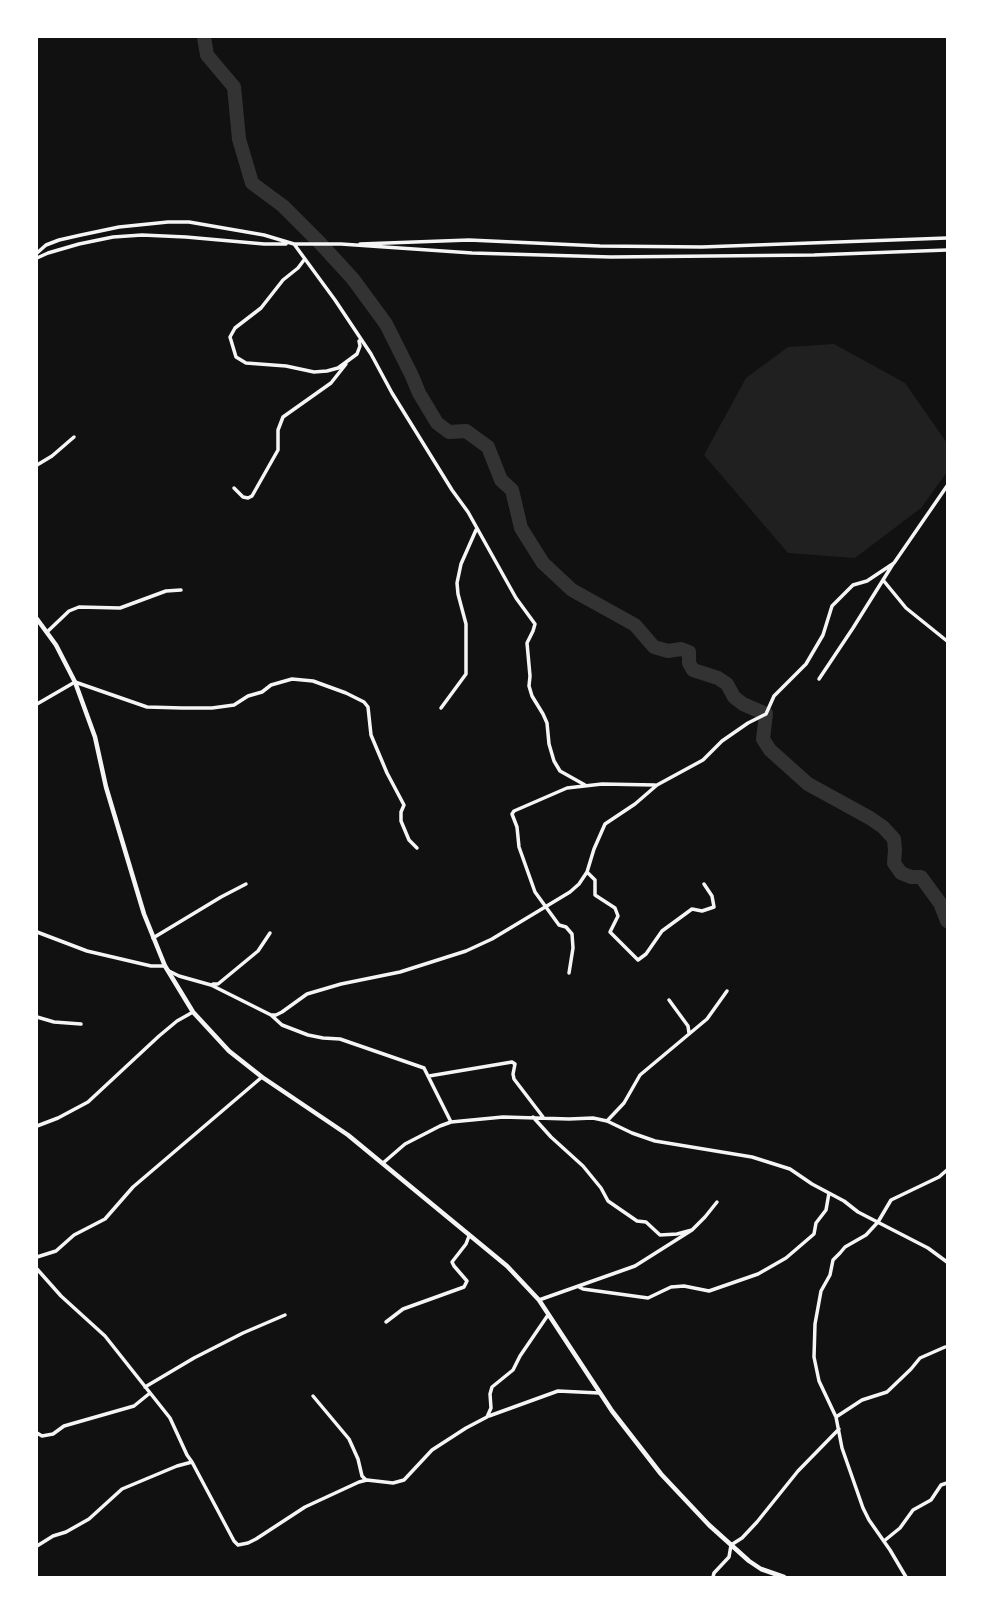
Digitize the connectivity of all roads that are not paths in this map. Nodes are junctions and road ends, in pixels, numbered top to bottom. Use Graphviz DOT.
graph roads {
  1 [pos="947,238"];
  2 [pos="294,244"];
  3 [pos="341,244"];
  4 [pos="947,250"];
  5 [pos="37,255"];
  6 [pos="304,260"];
  7 [pos="359,339"];
  8 [pos="347,362"];
  9 [pos="74,438"];
  10 [pos="37,464"];
  11 [pos="947,486"];
  12 [pos="234,488"];
  13 [pos="476,527"];
  14 [pos="894,563"];
  15 [pos="883,579"];
  16 [pos="181,590"];
  17 [pos="37,619"];
  18 [pos="47,632"];
  19 [pos="947,641"];
  20 [pos="818,679"];
  21 [pos="75,682"];
  22 [pos="37,704"];
  23 [pos="441,708"];
  24 [pos="585,785"];
  25 [pos="657,785"];
  26 [pos="417,848"];
  27 [pos="587,872"];
  28 [pos="246,884"];
  29 [pos="704,884"];
  30 [pos="546,908"];
  31 [pos="37,932"];
  32 [pos="270,933"];
  33 [pos="153,938"];
  34 [pos="167,968"];
  35 [pos="569,973"];
  36 [pos="211,985"];
  37 [pos="727,991"];
  38 [pos="669,999"];
  39 [pos="193,1012"];
  40 [pos="271,1015"];
  41 [pos="37,1017"];
  42 [pos="81,1024"];
  43 [pos="689,1033"];
  44 [pos="429,1076"];
  45 [pos="262,1077"];
  46 [pos="533,1117"];
  47 [pos="544,1118"];
  48 [pos="607,1121"];
  49 [pos="451,1122"];
  50 [pos="37,1126"];
  51 [pos="383,1163"];
  52 [pos="947,1170"];
  53 [pos="829,1193"];
  54 [pos="717,1202"];
  55 [pos="878,1222"];
  56 [pos="692,1230"];
  57 [pos="470,1236"];
  58 [pos="37,1258"];
  59 [pos="947,1262"];
  60 [pos="37,1269"];
  61 [pos="579,1287"];
  62 [pos="539,1300"];
  63 [pos="548,1314"];
  64 [pos="285,1315"];
  65 [pos="386,1322"];
  66 [pos="945,1347"];
  67 [pos="145,1387"];
  68 [pos="150,1393"];
  69 [pos="599,1393"];
  70 [pos="313,1396"];
  71 [pos="487,1417"];
  72 [pos="836,1417"];
  73 [pos="839,1429"];
  74 [pos="37,1433"];
  75 [pos="42,1436"];
  76 [pos="37,1444"];
  77 [pos="192,1462"];
  78 [pos="367,1480"];
  79 [pos="947,1483"];
  80 [pos="884,1541"];
  81 [pos="731,1545"];
  82 [pos="37,1546"];
  83 [pos="713,1577"];
  84 [pos="784,1577"];
  85 [pos="906,1577"];
  1 -- 3 [label="street"];
  2 -- 3 [label="street"];
  2 -- 5 [label="street"];
  2 -- 5 [label="street"];
  2 -- 6 [label="street"];
  3 -- 4 [label="street"];
  6 -- 7 [label="street"];
  6 -- 8 [label="street"];
  7 -- 8 [label="street"];
  7 -- 13 [label="street"];
  8 -- 12 [label="street"];
  9 -- 10 [label="street"];
  11 -- 14 [label="street"];
  13 -- 23 [label="street"];
  13 -- 24 [label="street"];
  14 -- 15 [label="street"];
  14 -- 25 [label="street"];
  15 -- 19 [label="street"];
  15 -- 20 [label="street"];
  16 -- 18 [label="street"];
  17 -- 18 [label="street"];
  18 -- 21 [label="street"];
  21 -- 22 [label="street"];
  21 -- 26 [label="street"];
  21 -- 33 [label="street"];
  24 -- 25 [label="street"];
  24 -- 30 [label="street"];
  25 -- 27 [label="street"];
  27 -- 29 [label="street"];
  27 -- 30 [label="street"];
  28 -- 33 [label="street"];
  30 -- 35 [label="street"];
  30 -- 40 [label="street"];
  31 -- 34 [label="street"];
  32 -- 36 [label="street"];
  33 -- 34 [label="street"];
  34 -- 36 [label="street"];
  34 -- 39 [label="street"];
  36 -- 40 [label="street"];
  37 -- 43 [label="street"];
  38 -- 43 [label="street"];
  39 -- 45 [label="street"];
  39 -- 50 [label="street"];
  40 -- 44 [label="street"];
  41 -- 42 [label="street"];
  43 -- 48 [label="street"];
  44 -- 47 [label="street"];
  44 -- 49 [label="street"];
  45 -- 51 [label="street"];
  45 -- 58 [label="street"];
  46 -- 47 [label="street"];
  46 -- 49 [label="street"];
  46 -- 56 [label="street"];
  47 -- 48 [label="street"];
  48 -- 53 [label="street"];
  49 -- 51 [label="street"];
  51 -- 57 [label="street"];
  52 -- 55 [label="street"];
  53 -- 55 [label="street"];
  53 -- 61 [label="street"];
  54 -- 56 [label="street"];
  55 -- 59 [label="street"];
  55 -- 72 [label="street"];
  56 -- 61 [label="street"];
  57 -- 62 [label="street"];
  57 -- 65 [label="street"];
  60 -- 67 [label="street"];
  61 -- 62 [label="street"];
  62 -- 63 [label="street"];
  63 -- 69 [label="street"];
  63 -- 71 [label="street"];
  64 -- 67 [label="street"];
  66 -- 72 [label="street"];
  67 -- 68 [label="street"];
  68 -- 75 [label="street"];
  68 -- 77 [label="street"];
  69 -- 71 [label="street"];
  69 -- 81 [label="street"];
  70 -- 78 [label="street"];
  71 -- 78 [label="street"];
  72 -- 73 [label="street"];
  73 -- 80 [label="street"];
  73 -- 81 [label="street"];
  74 -- 75 [label="street"];
  75 -- 76 [label="street"];
  77 -- 78 [label="street"];
  77 -- 82 [label="street"];
  79 -- 80 [label="street"];
  80 -- 85 [label="street"];
  81 -- 83 [label="street"];
  81 -- 84 [label="street"];
}
